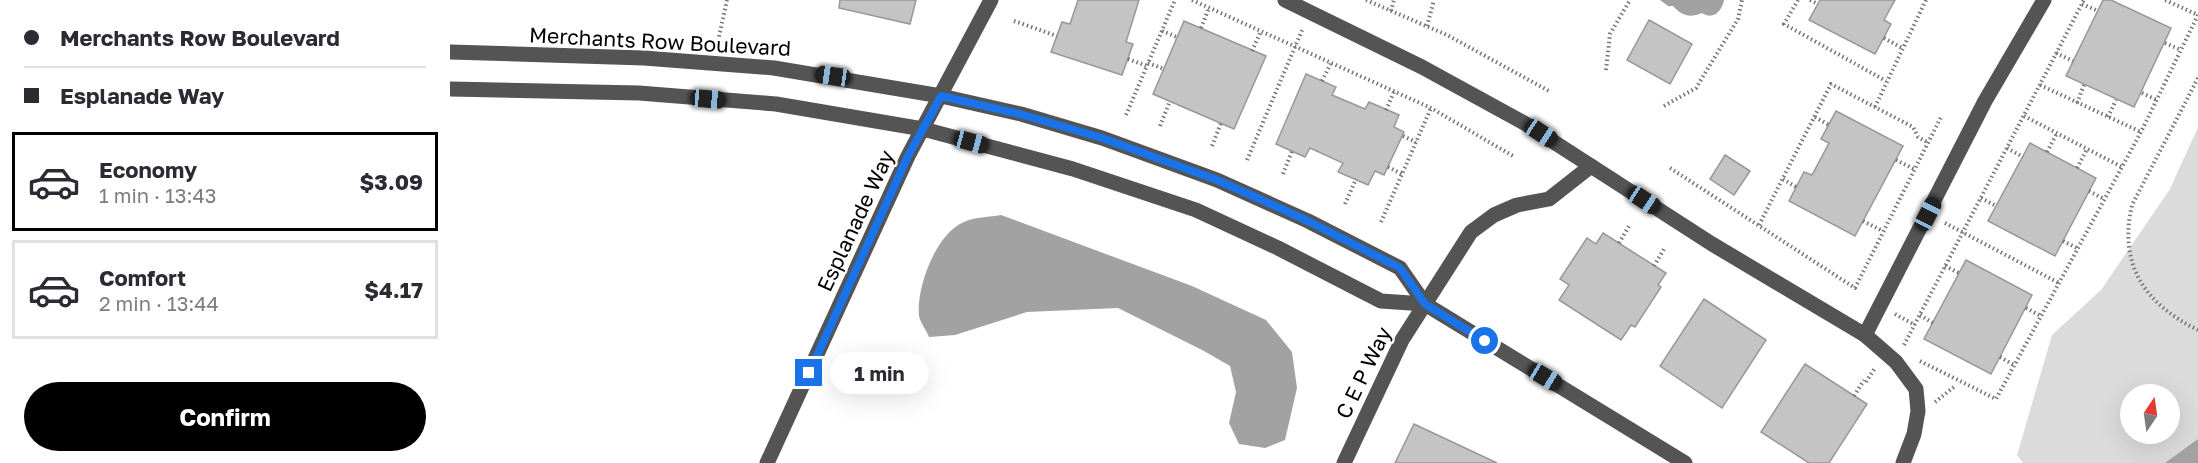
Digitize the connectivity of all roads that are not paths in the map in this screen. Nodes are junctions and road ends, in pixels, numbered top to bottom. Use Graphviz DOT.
graph roads {
  1 [pos="991,0"];
  2 [pos="1285,0"];
  3 [pos="2044,0"];
  4 [pos="450,52"];
  5 [pos="450,89"];
  6 [pos="941,96"];
  7 [pos="922,129"];
  8 [pos="1591,166"];
  9 [pos="1425,304"];
  10 [pos="1865,335"];
  11 [pos="767,463"];
  12 [pos="1344,463"];
  13 [pos="1685,463"];
  14 [pos="1903,463"];
  1 -- 6 [label="street, Esplanade Way"];
  2 -- 8 [label="street"];
  3 -- 10 [label="street"];
  4 -- 6 [label="street, Merchants Row Boulevard"];
  5 -- 7 [label="street, Merchants Row Boulevard"];
  6 -- 7 [label="street, Esplanade Way"];
  6 -- 9 [label="street, Merchants Row Boulevard"];
  7 -- 9 [label="street, Merchants Row Boulevard"];
  7 -- 11 [label="street, Esplanade Way"];
  8 -- 9 [label="street, C E P Way"];
  8 -- 10 [label="street"];
  9 -- 12 [label="street, C E P Way"];
  9 -- 13 [label="street, Merchants Row Boulevard"];
  10 -- 14 [label="street"];
}
